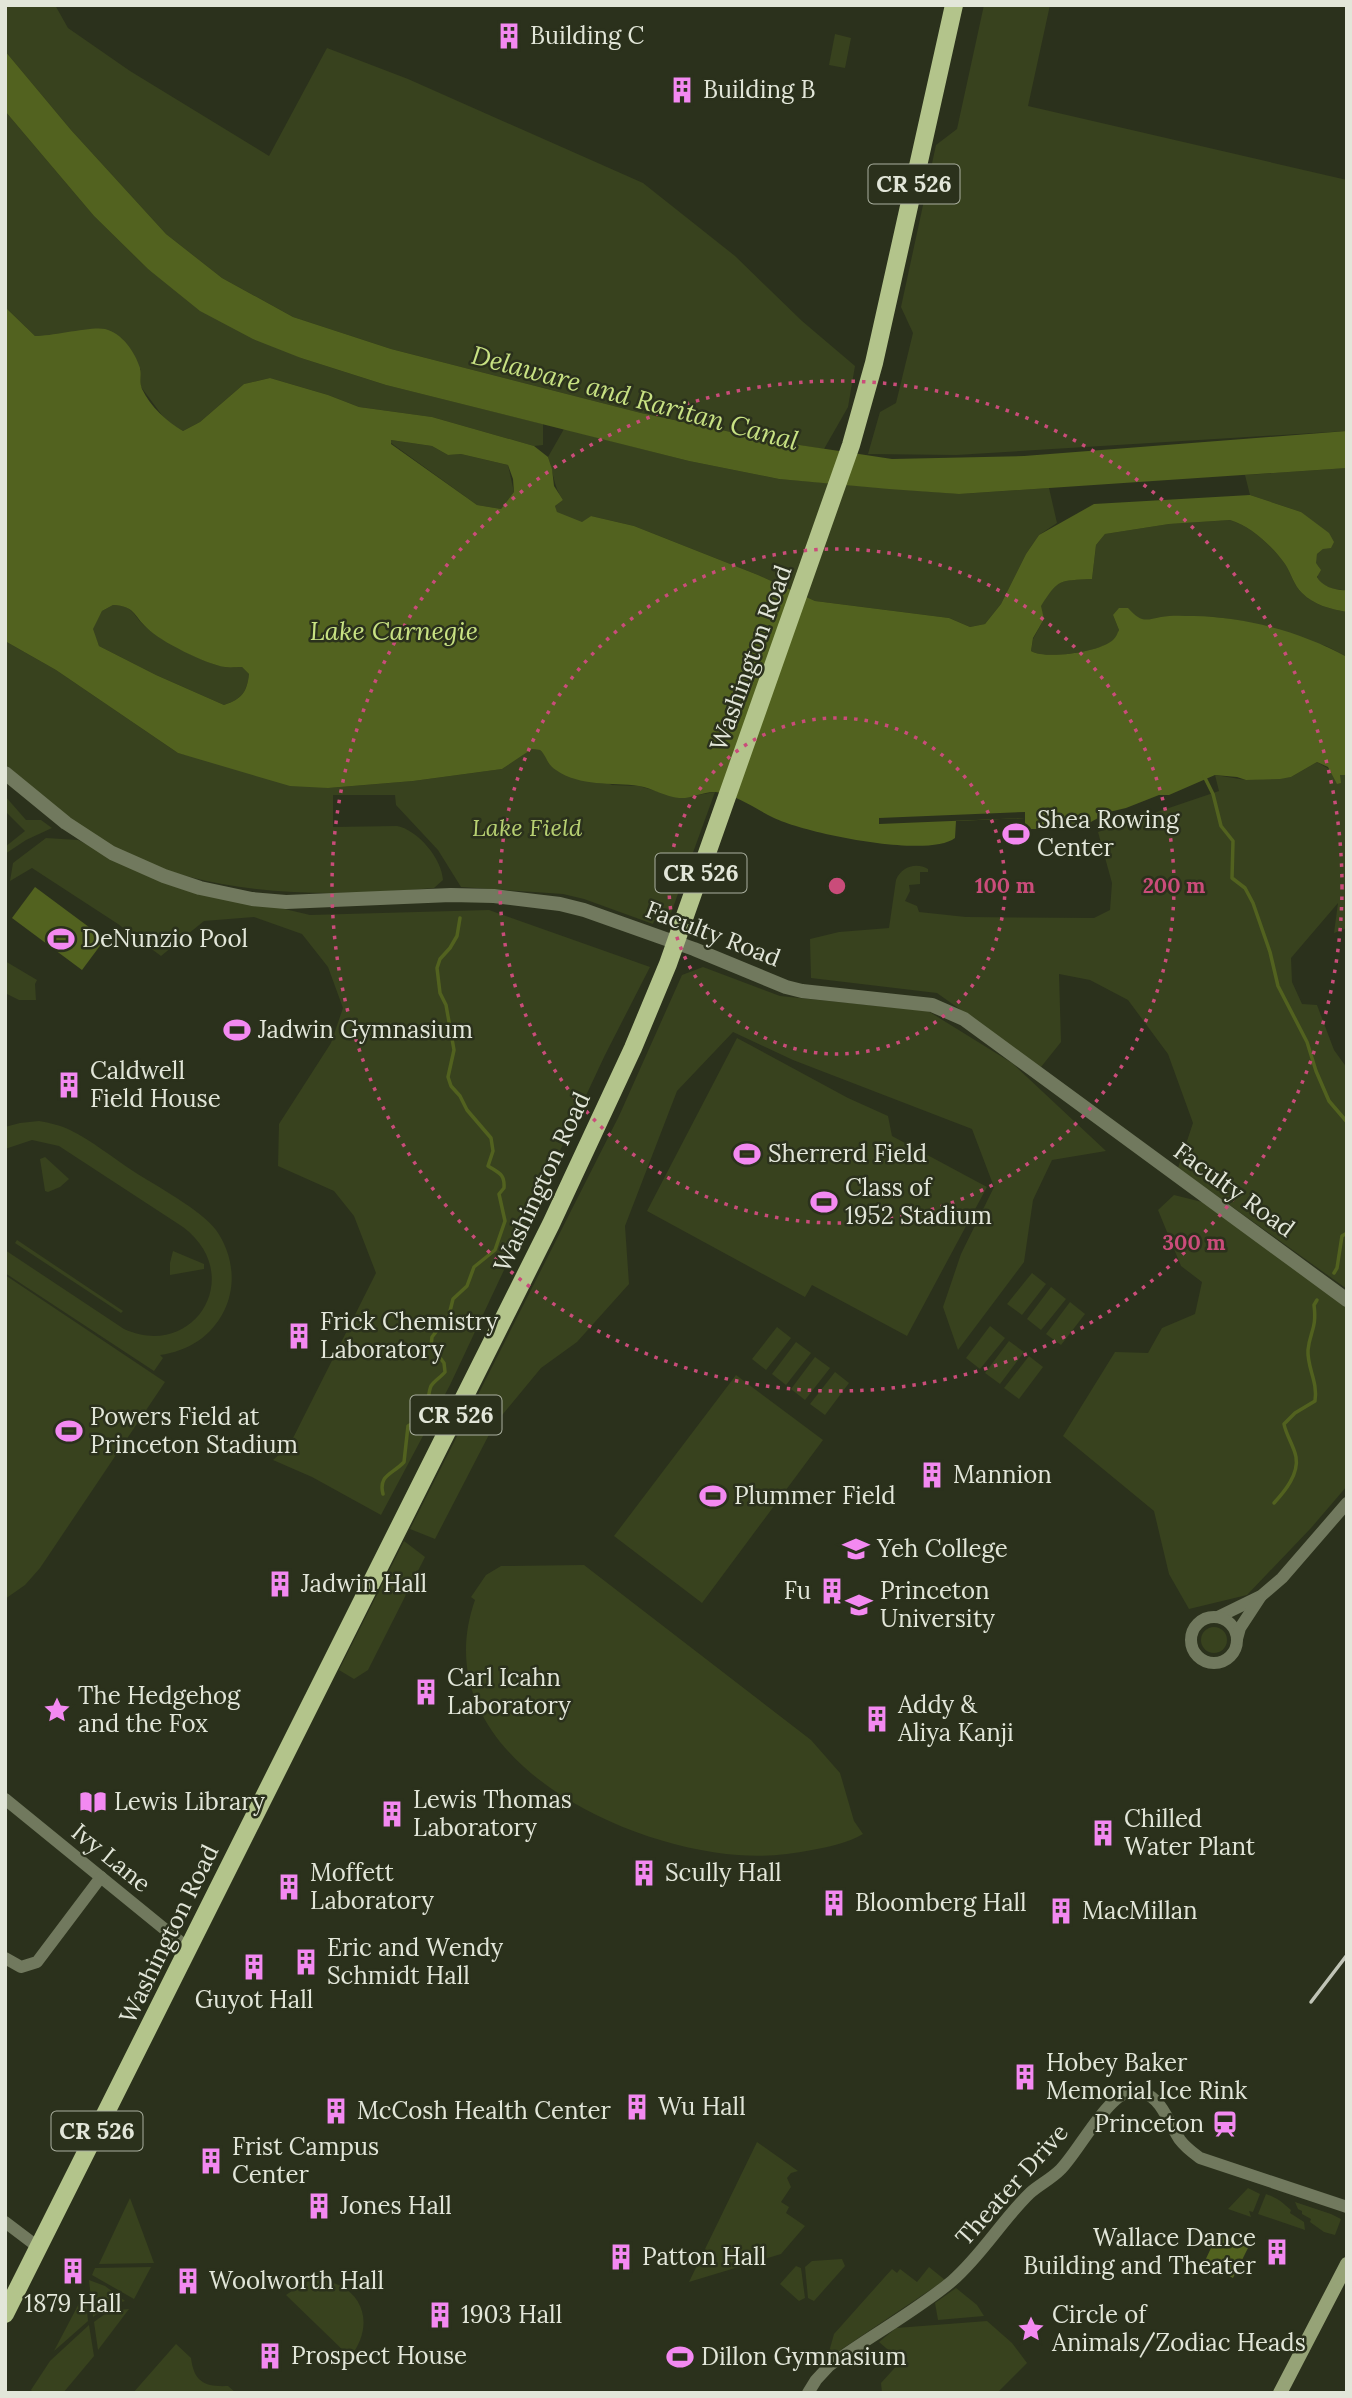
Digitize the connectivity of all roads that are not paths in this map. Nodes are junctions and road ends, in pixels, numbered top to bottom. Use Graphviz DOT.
graph roads {
  1 [pos="954,5"];
  2 [pos="5,774"];
  3 [pos="676,943"];
  4 [pos="1347,1300"];
  5 [pos="1347,1503"];
  6 [pos="1261,1596"];
  7 [pos="1218,1617"];
  8 [pos="1237,1639"];
  9 [pos="5,1799"];
  10 [pos="100,1877"];
  11 [pos="190,1949"];
  12 [pos="5,1958"];
  13 [pos="1347,2207"];
  14 [pos="5,2222"];
  15 [pos="38,2247"];
  16 [pos="1347,2264"];
  17 [pos="5,2314"];
  18 [pos="1281,2392"];
  19 [pos="808,2393"];
  1 -- 3 [label="main road, Washington Road / CR 526"];
  2 -- 3 [label="street, Faculty Road"];
  3 -- 4 [label="street, Faculty Road"];
  3 -- 11 [label="main road, Washington Road / CR 526"];
  5 -- 6 [label="street"];
  6 -- 7 [label="street"];
  6 -- 8 [label="street"];
  7 -- 8 [label="street"];
  7 -- 8 [label="street"];
  9 -- 10 [label="street, Ivy Lane"];
  10 -- 11 [label="street, Ivy Lane"];
  10 -- 12 [label="street"];
  11 -- 15 [label="main road, Washington Road / CR 526"];
  13 -- 19 [label="street, Theater Drive"];
  14 -- 15 [label="street"];
  15 -- 17 [label="main road, Washington Road / CR 526"];
  16 -- 18 [label="main road"];
}
